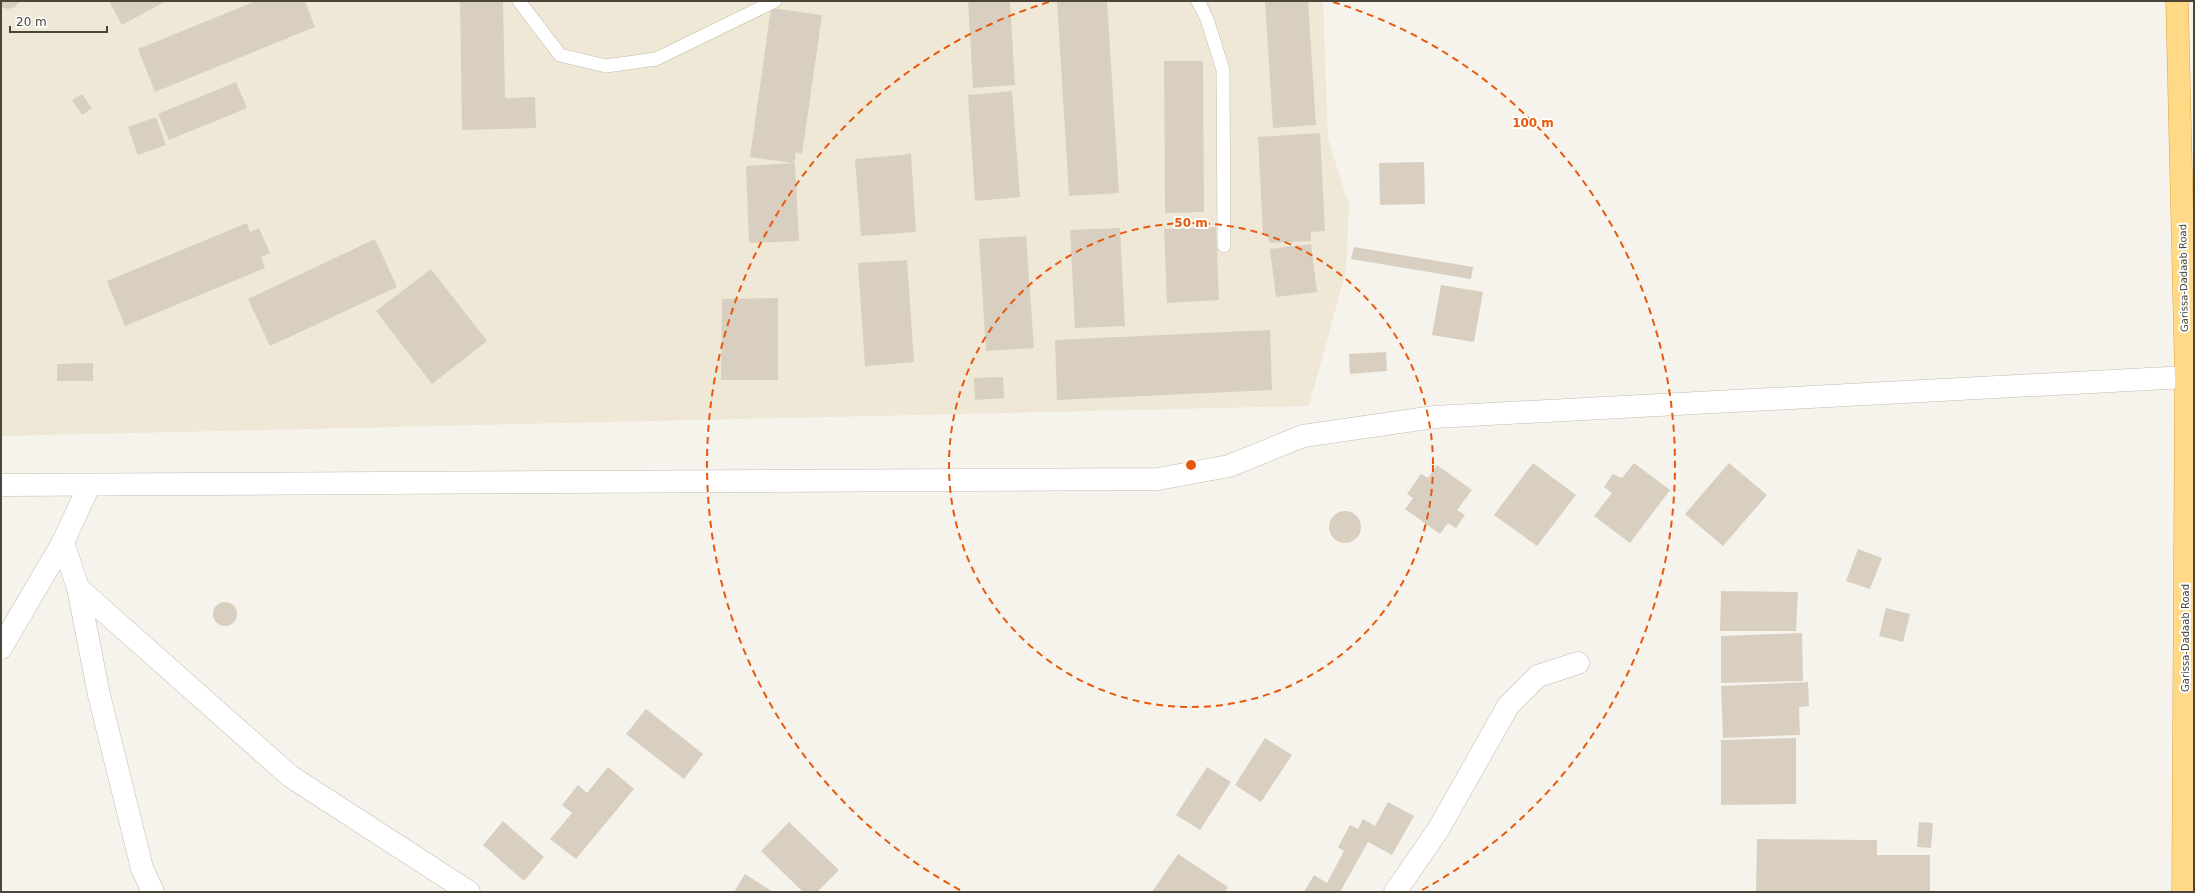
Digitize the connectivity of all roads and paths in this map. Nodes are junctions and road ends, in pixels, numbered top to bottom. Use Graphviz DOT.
graph roads {
  1 [pos="519,1"];
  2 [pos="775,1"];
  3 [pos="1198,1"];
  4 [pos="2177,1"];
  5 [pos="1224,246"];
  6 [pos="2186,377"];
  7 [pos="1,486"];
  8 [pos="89,486"];
  9 [pos="63,542"];
  10 [pos="78,588"];
  11 [pos="1,648"];
  12 [pos="1578,663"];
  13 [pos="153,892"];
  14 [pos="469,892"];
  15 [pos="1395,892"];
  16 [pos="2183,892"];
  1 -- 2 [label="lane"];
  3 -- 5 [label="lane"];
  4 -- 6 [label="highway, Garissa-Dadaab Road"];
  6 -- 8 [label="street"];
  6 -- 16 [label="highway, Garissa-Dadaab Road"];
  7 -- 8 [label="street"];
  8 -- 9 [label="street"];
  9 -- 10 [label="street"];
  9 -- 11 [label="street"];
  10 -- 13 [label="street"];
  10 -- 14 [label="street"];
  12 -- 15 [label="street"];
}
